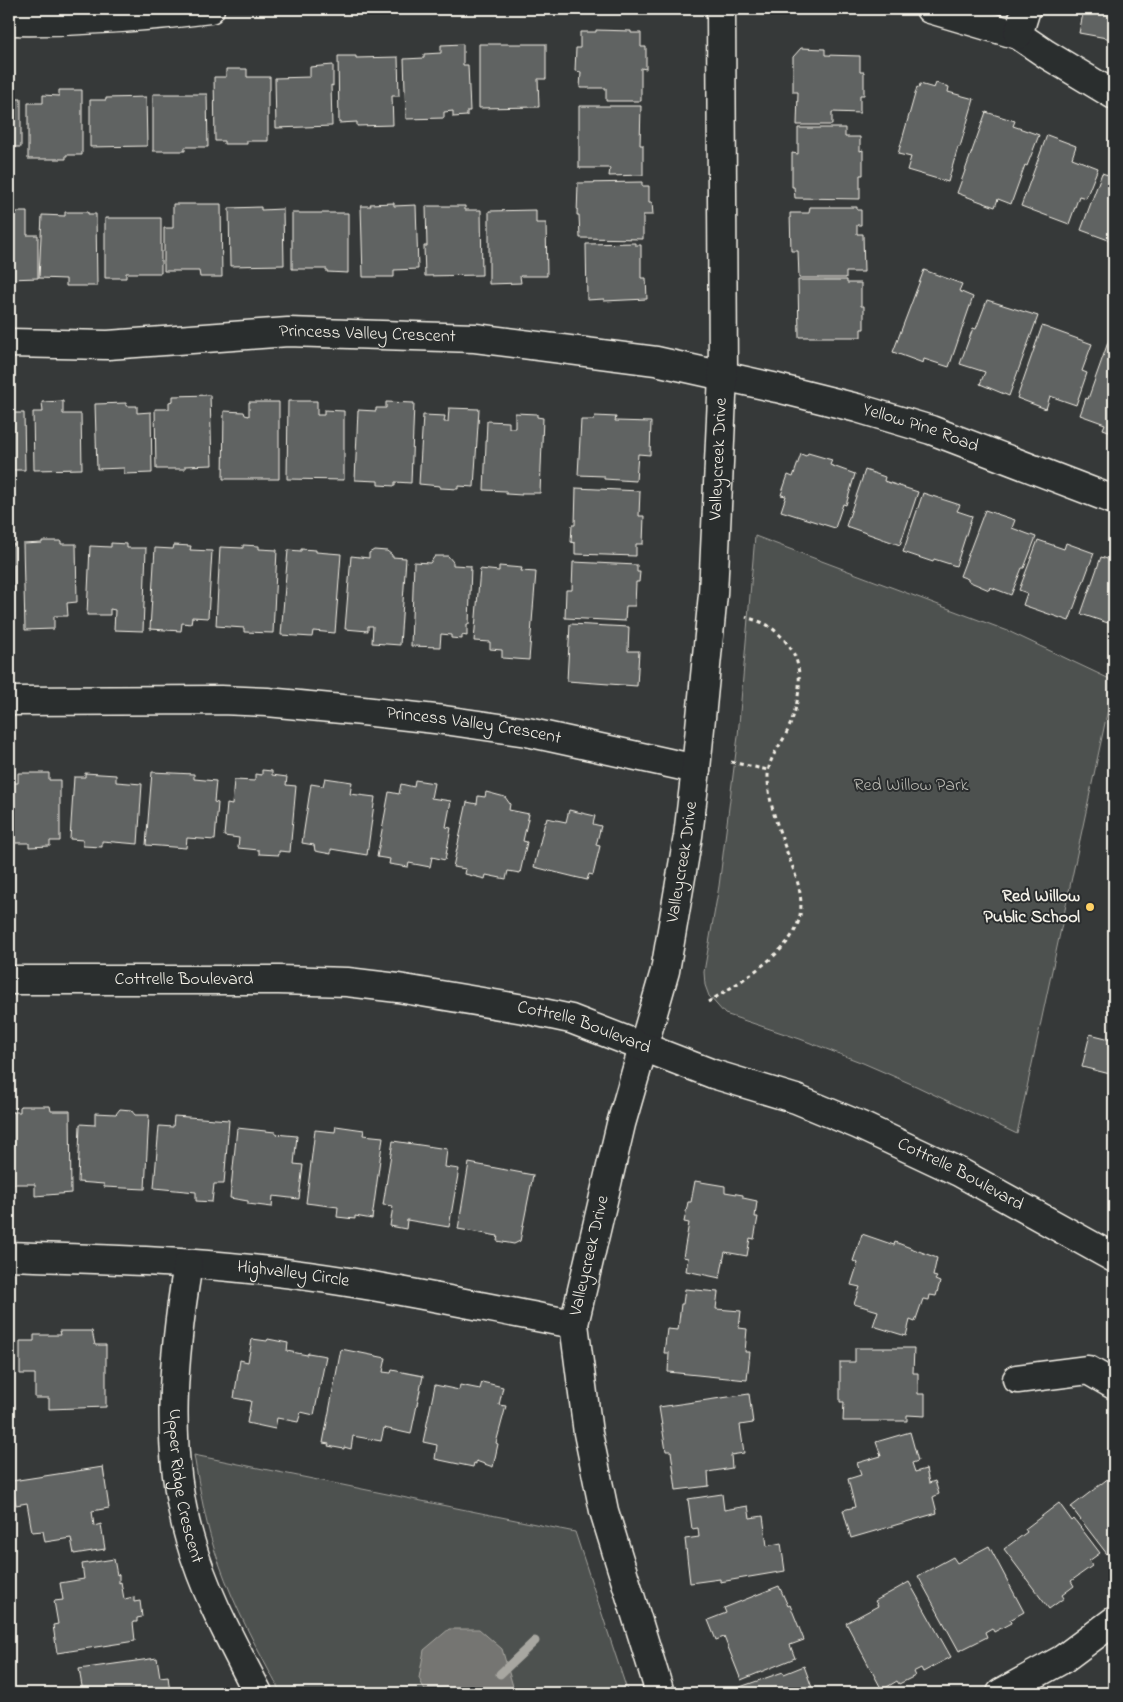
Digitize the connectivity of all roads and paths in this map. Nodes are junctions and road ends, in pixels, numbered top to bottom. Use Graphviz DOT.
graph roads {
  1 [pos="210,9"];
  2 [pos="721,9"];
  3 [pos="930,9"];
  4 [pos="1026,9"];
  5 [pos="9,21"];
  6 [pos="1018,35"];
  7 [pos="1114,94"];
  8 [pos="9,343"];
  9 [pos="722,375"];
  10 [pos="1114,500"];
  11 [pos="746,617"];
  12 [pos="9,701"];
  13 [pos="731,762"];
  14 [pos="696,769"];
  15 [pos="768,770"];
  16 [pos="9,980"];
  17 [pos="708,1002"];
  18 [pos="644,1047"];
  19 [pos="9,1256"];
  20 [pos="1114,1258"];
  21 [pos="188,1264"];
  22 [pos="574,1324"];
  23 [pos="1017,1379"];
  24 [pos="1114,1385"];
  25 [pos="1114,1621"];
  26 [pos="258,1693"];
  27 [pos="660,1693"];
  28 [pos="1001,1693"];
  1 -- 5 [label="street"];
  2 -- 9 [label="street, Valleycreek Drive"];
  3 -- 6 [label="street"];
  4 -- 6 [label="street"];
  6 -- 7 [label="street"];
  8 -- 9 [label="street, Princess Valley Crescent"];
  9 -- 10 [label="street, Yellow Pine Road"];
  9 -- 14 [label="street, Valleycreek Drive"];
  11 -- 15 [label="path"];
  12 -- 14 [label="street, Princess Valley Crescent"];
  13 -- 15 [label="path"];
  14 -- 18 [label="street, Valleycreek Drive"];
  15 -- 17 [label="path"];
  16 -- 18 [label="street, Cottrelle Boulevard"];
  18 -- 20 [label="street, Cottrelle Boulevard"];
  18 -- 22 [label="street, Valleycreek Drive"];
  19 -- 21 [label="street, Highvalley Circle"];
  21 -- 22 [label="street, Highvalley Circle"];
  21 -- 26 [label="street, Upper Ridge Crescent"];
  22 -- 27 [label="street, Valleycreek Drive"];
  23 -- 24 [label="street"];
  25 -- 28 [label="street"];
}
